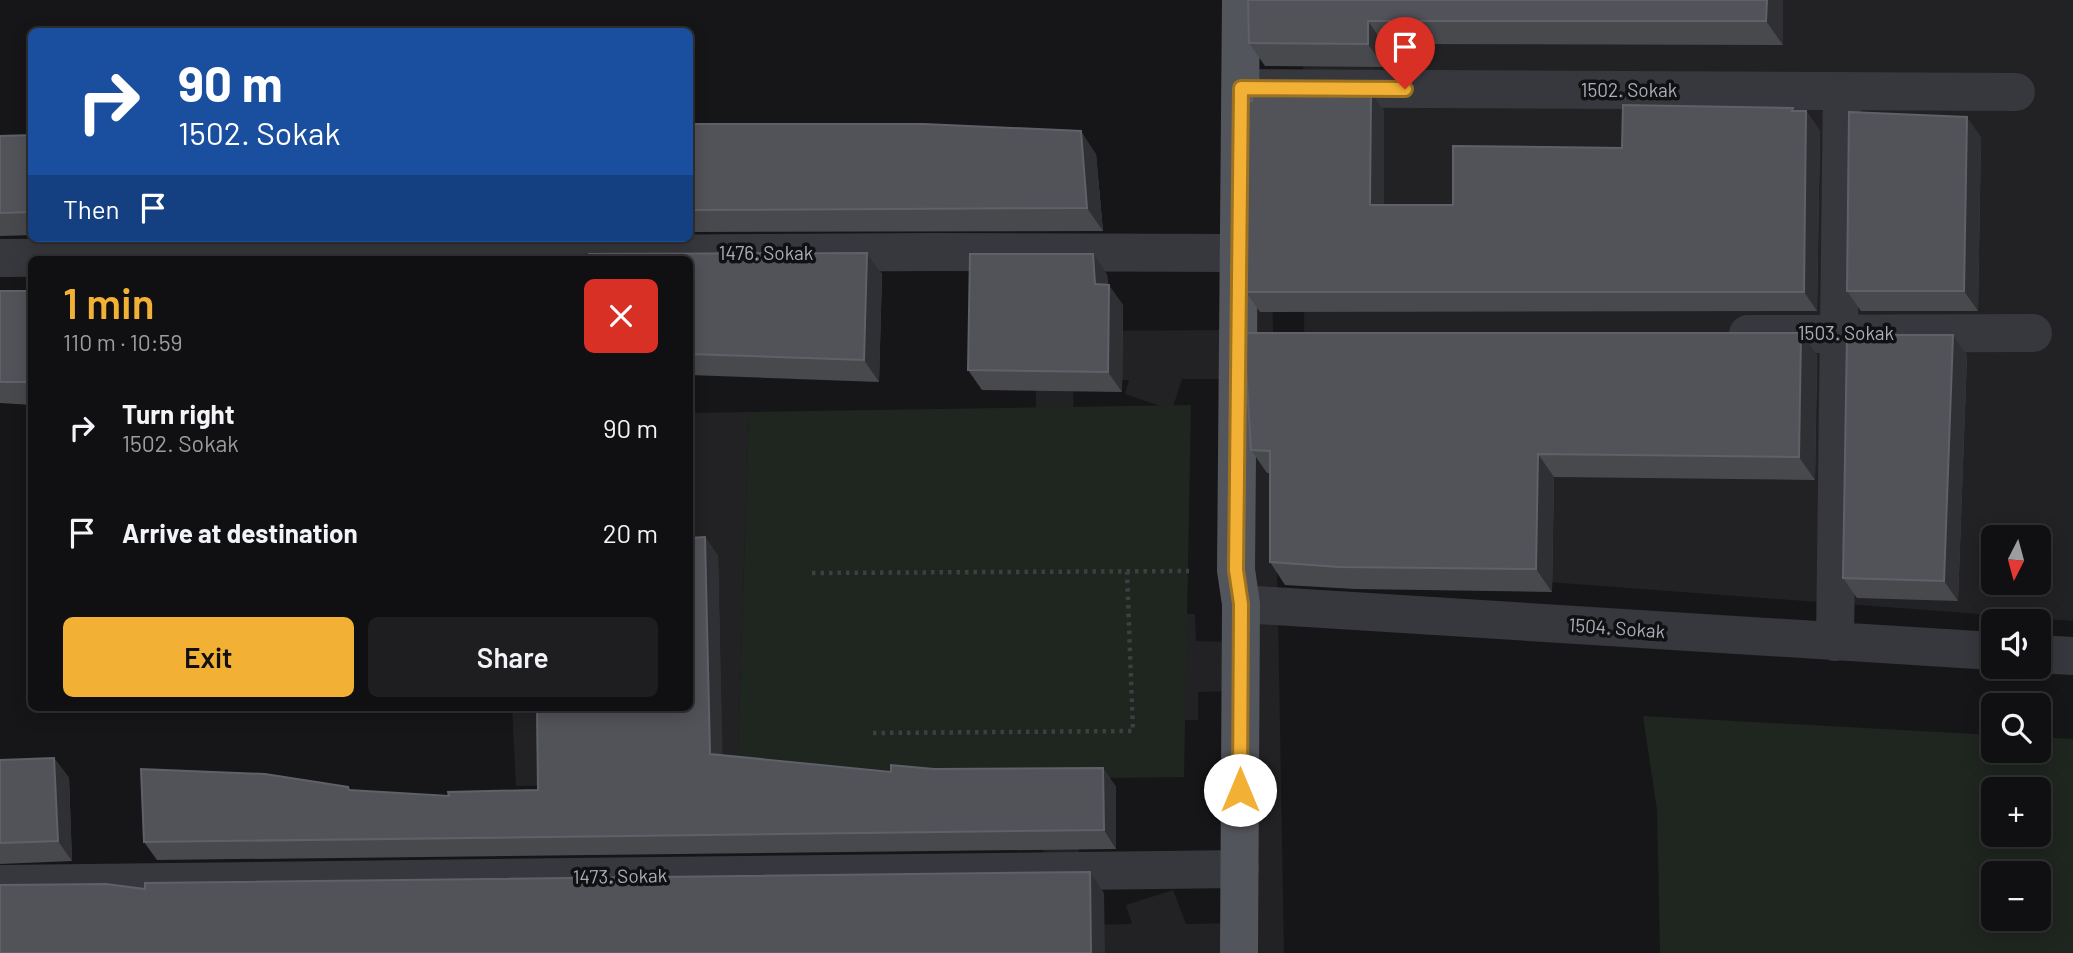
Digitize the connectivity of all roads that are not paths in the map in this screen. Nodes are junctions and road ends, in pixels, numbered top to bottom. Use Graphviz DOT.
graph roads {
  1 [pos="1241,0"];
  2 [pos="1241,88"];
  3 [pos="1842,91"];
  4 [pos="2017,92"];
  5 [pos="1239,253"];
  6 [pos="267,256"];
  7 [pos="0,258"];
  8 [pos="28,258"];
  9 [pos="1837,333"];
  10 [pos="2033,333"];
  11 [pos="1712,334"];
  12 [pos="1238,587"];
  13 [pos="1835,642"];
  14 [pos="1981,650"];
  15 [pos="2051,655"];
  16 [pos="2073,656"];
  17 [pos="1240,869"];
  18 [pos="0,884"];
  19 [pos="1239,953"];
  1 -- 2 [label="main road"];
  2 -- 3 [label="street, 1502. Sokak"];
  2 -- 5 [label="main road"];
  3 -- 4 [label="street, 1502. Sokak"];
  3 -- 9 [label="street"];
  5 -- 6 [label="street, 1476. Sokak"];
  5 -- 12 [label="main road"];
  7 -- 8 [label="street, 1476. Sokak"];
  9 -- 10 [label="street, 1503. Sokak"];
  9 -- 11 [label="street, 1503. Sokak"];
  9 -- 13 [label="street"];
  12 -- 13 [label="street, 1504. Sokak"];
  12 -- 17 [label="main road"];
  13 -- 14 [label="street, 1504. Sokak"];
  15 -- 16 [label="street"];
  17 -- 18 [label="street, 1473. Sokak"];
  17 -- 19 [label="main road"];
}
